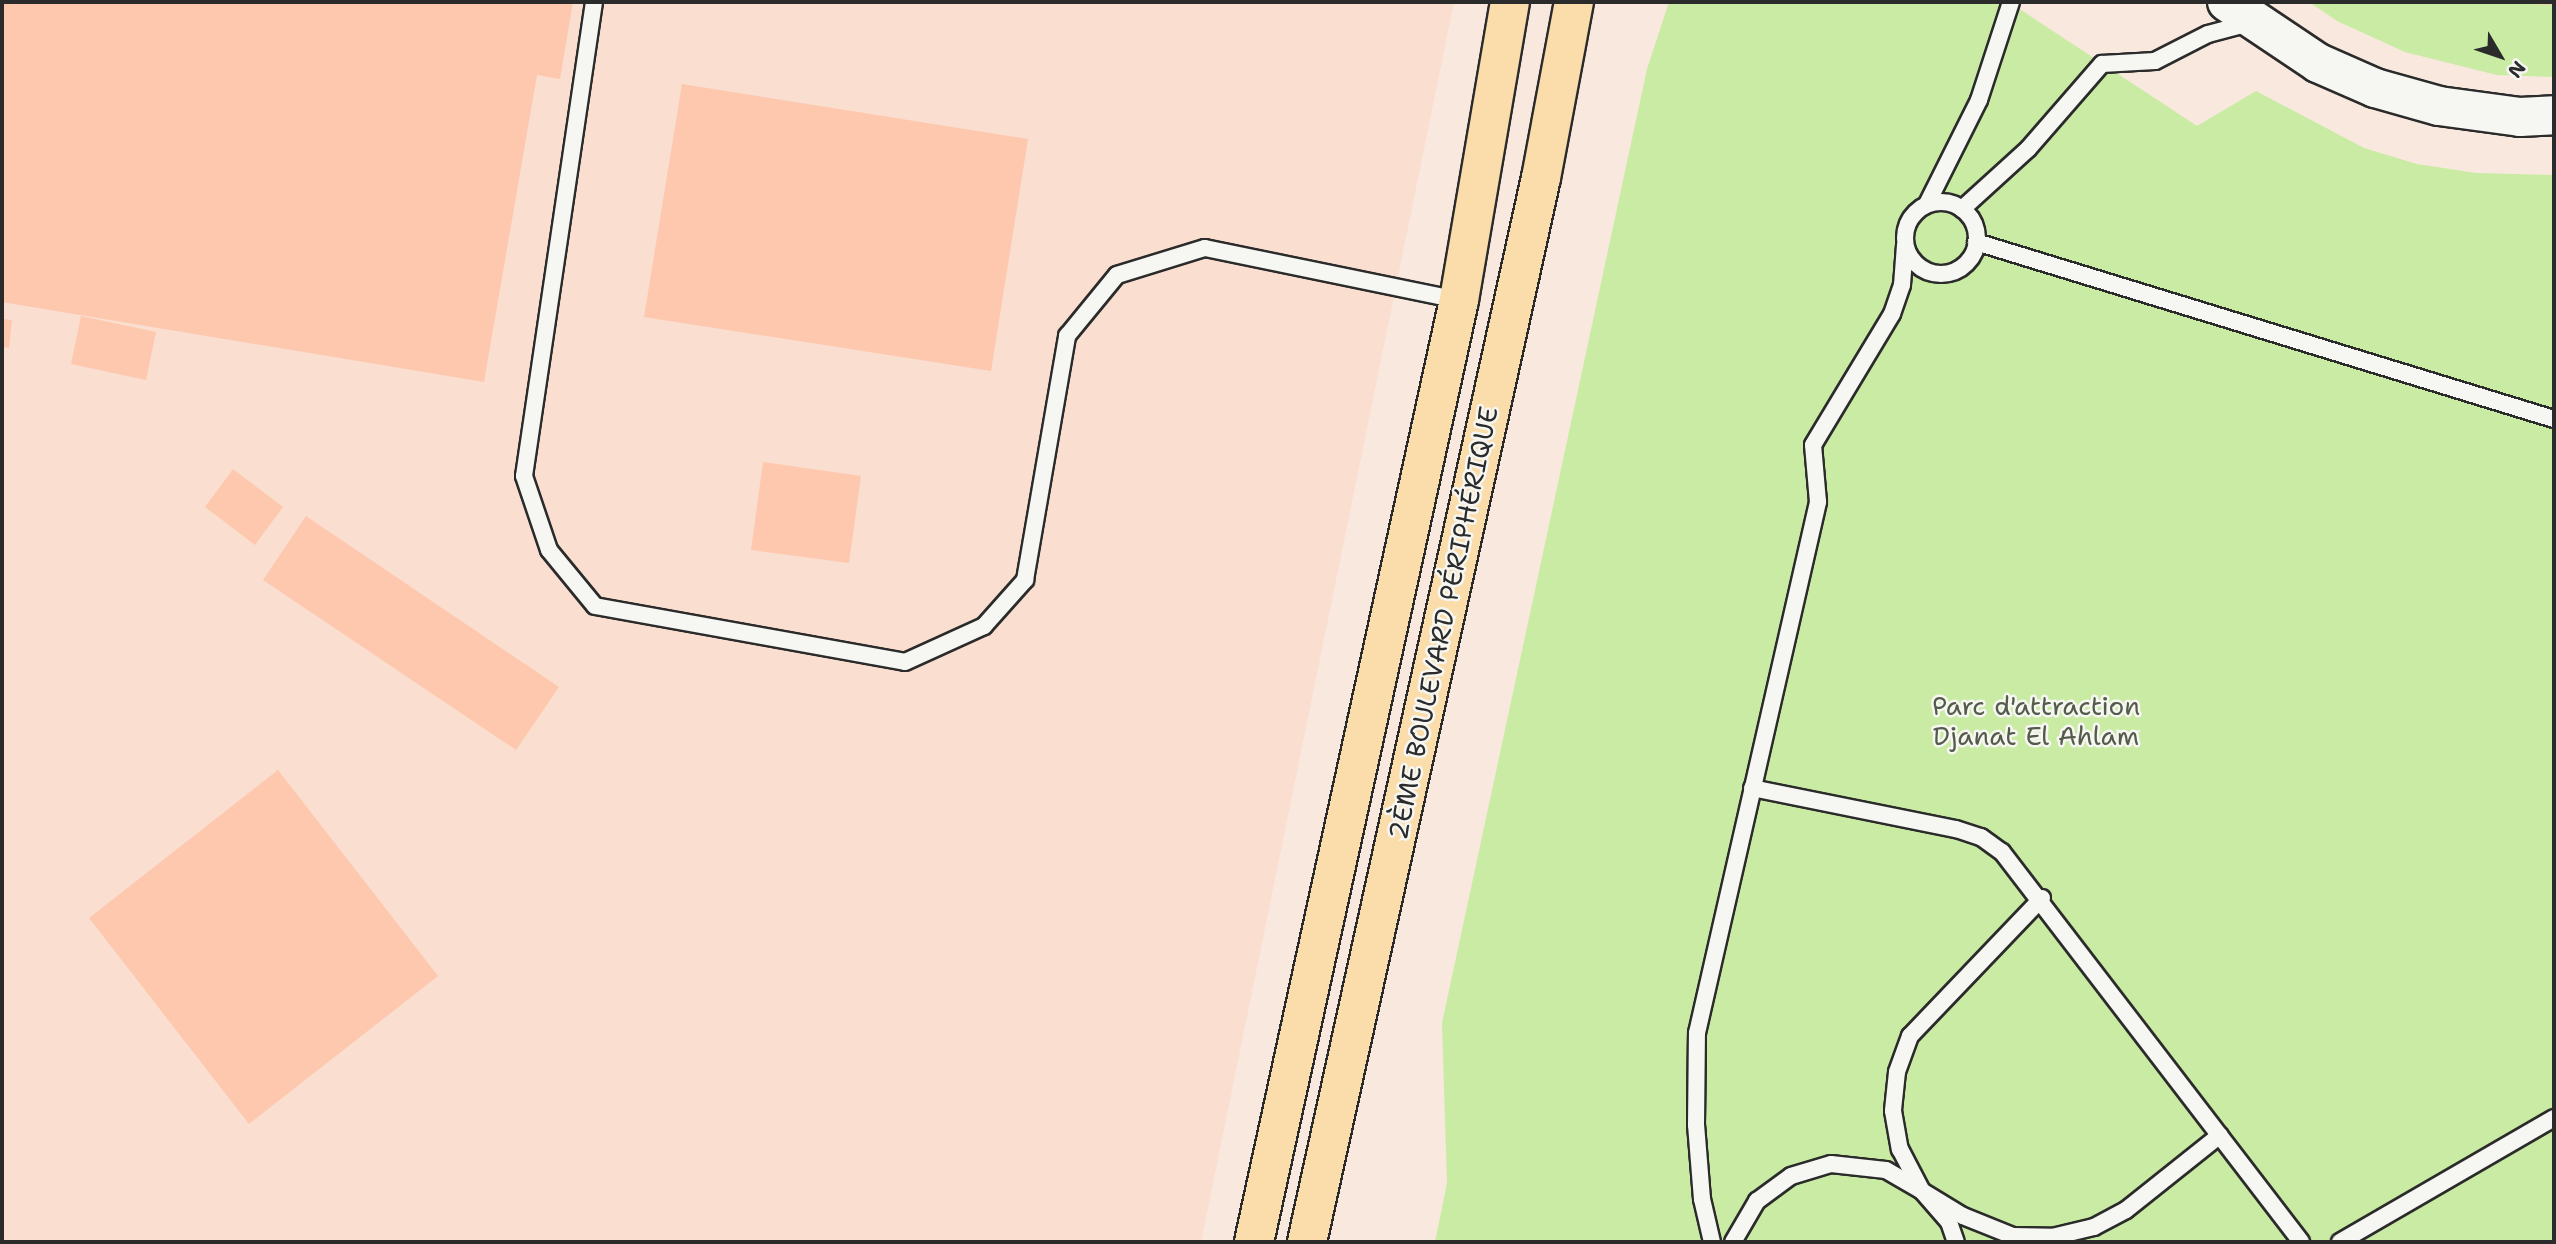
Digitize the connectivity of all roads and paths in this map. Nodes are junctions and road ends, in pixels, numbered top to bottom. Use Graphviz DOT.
graph roads {
  1 [pos="594,2"];
  2 [pos="1510,2"];
  3 [pos="1574,2"];
  4 [pos="2011,2"];
  5 [pos="2241,12"];
  6 [pos="2554,115"];
  7 [pos="1927,204"];
  8 [pos="1962,209"];
  9 [pos="1976,242"];
  10 [pos="1905,245"];
  11 [pos="1459,300"];
  12 [pos="2554,419"];
  13 [pos="1752,788"];
  14 [pos="2042,898"];
  15 [pos="2554,1118"];
  16 [pos="2220,1135"];
  17 [pos="1922,1191"];
  18 [pos="1254,1242"];
  19 [pos="1307,1242"];
  20 [pos="1712,1242"];
  21 [pos="1733,1242"];
  22 [pos="1956,1242"];
  23 [pos="2301,1242"];
  24 [pos="2340,1242"];
  1 -- 11 [label="lane"];
  2 -- 11 [label="main road, 2ÈME BOULEVARD PÉRIPHÉRIQUE"];
  3 -- 19 [label="main road, 2ÈME BOULEVARD PÉRIPHÉRIQUE"];
  4 -- 7 [label="lane"];
  5 -- 6 [label="street"];
  5 -- 8 [label="lane"];
  7 -- 8 [label="lane"];
  7 -- 10 [label="lane"];
  8 -- 9 [label="lane"];
  9 -- 10 [label="lane"];
  9 -- 12 [label="lane"];
  10 -- 13 [label="lane"];
  11 -- 18 [label="main road, 2ÈME BOULEVARD PÉRIPHÉRIQUE"];
  13 -- 14 [label="lane"];
  13 -- 20 [label="lane"];
  14 -- 16 [label="lane"];
  14 -- 17 [label="lane"];
  15 -- 24 [label="lane"];
  16 -- 17 [label="lane"];
  16 -- 23 [label="lane"];
  17 -- 21 [label="lane"];
  17 -- 22 [label="lane"];
}
